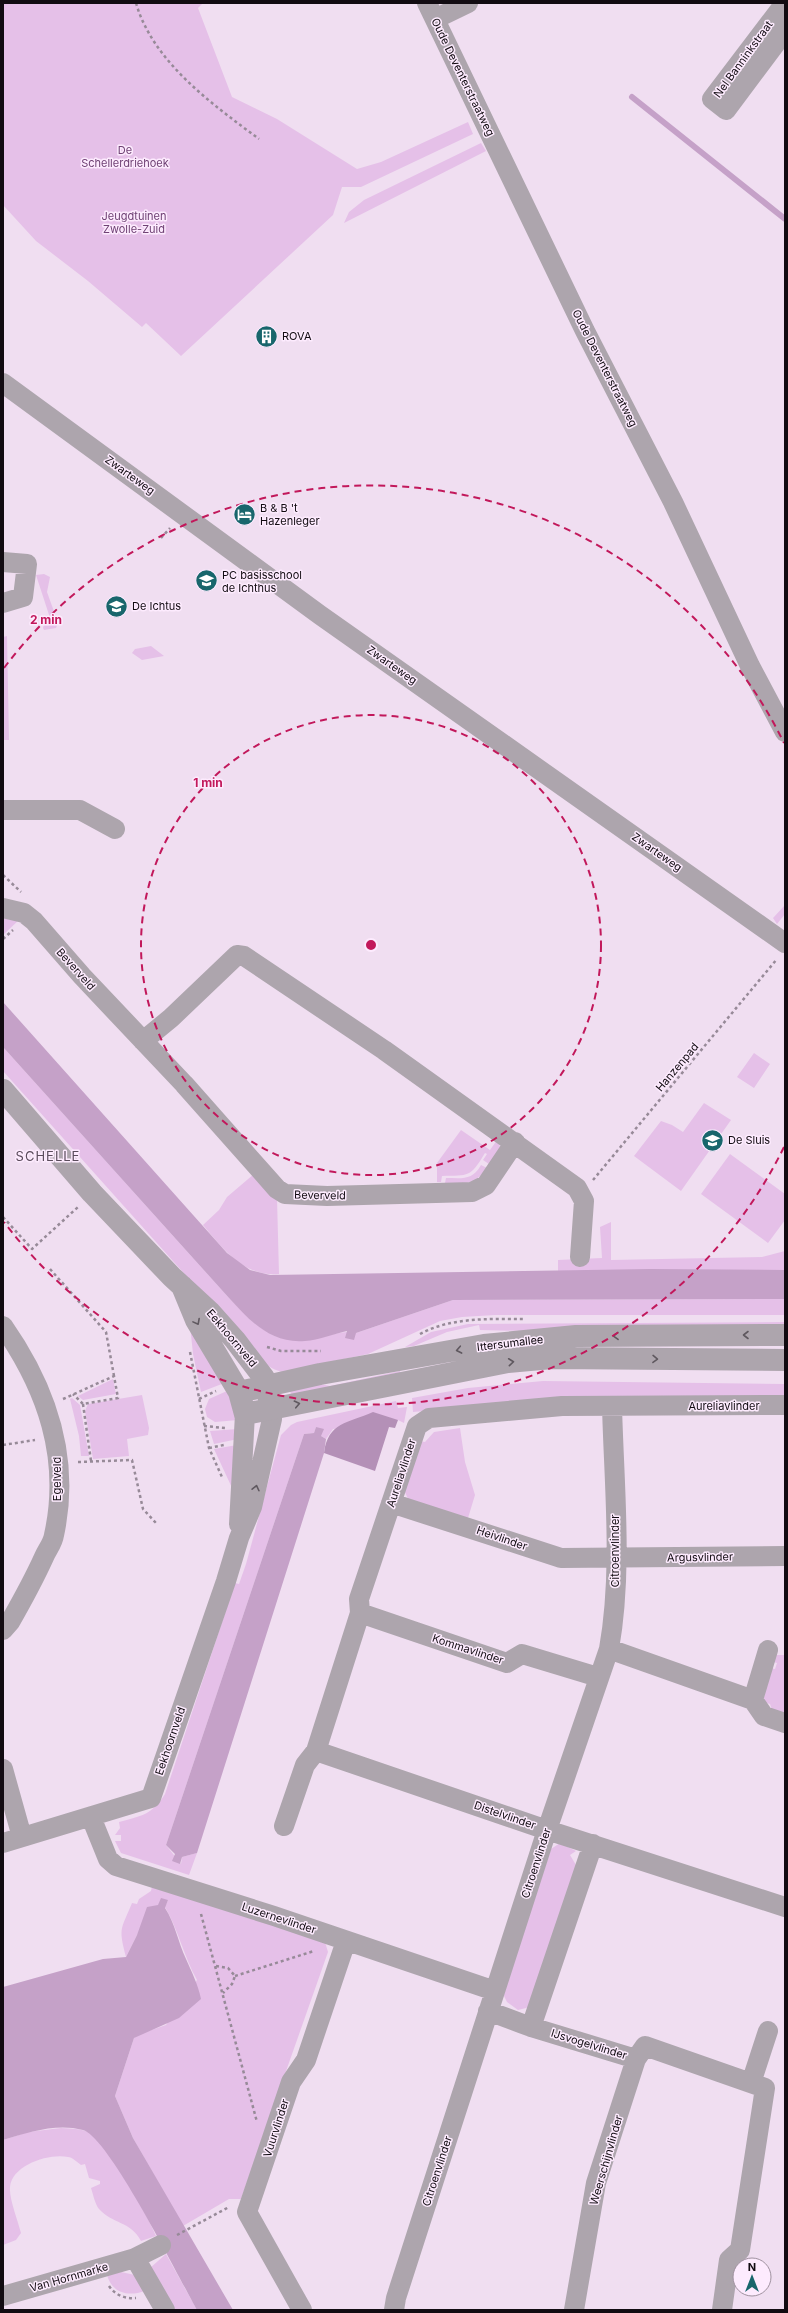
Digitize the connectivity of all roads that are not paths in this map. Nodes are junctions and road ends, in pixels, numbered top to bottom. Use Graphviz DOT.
graph roads {
  1 [pos="468,3"];
  2 [pos="785,3"];
  3 [pos="431,11"];
  4 [pos="785,30"];
  5 [pos="3,382"];
  6 [pos="3,562"];
  7 [pos="3,603"];
  8 [pos="785,732"];
  9 [pos="3,810"];
  10 [pos="115,829"];
  11 [pos="3,908"];
  12 [pos="782,949"];
  13 [pos="143,1041"];
  14 [pos="3,1090"];
  15 [pos="515,1142"];
  16 [pos="580,1257"];
  17 [pos="182,1286"];
  18 [pos="3,1326"];
  19 [pos="785,1335"];
  20 [pos="785,1360"];
  21 [pos="266,1386"];
  22 [pos="239,1392"];
  23 [pos="785,1405"];
  24 [pos="612,1406"];
  25 [pos="271,1410"];
  26 [pos="245,1414"];
  27 [pos="391,1503"];
  28 [pos="239,1538"];
  29 [pos="785,1556"];
  30 [pos="616,1558"];
  31 [pos="360,1613"];
  32 [pos="3,1630"];
  33 [pos="609,1649"];
  34 [pos="768,1650"];
  35 [pos="598,1677"];
  36 [pos="753,1700"];
  37 [pos="785,1723"];
  38 [pos="316,1751"];
  39 [pos="3,1769"];
  40 [pos="91,1817"];
  41 [pos="284,1826"];
  42 [pos="547,1830"];
  43 [pos="22,1837"];
  44 [pos="3,1843"];
  45 [pos="593,1844"];
  46 [pos="785,1907"];
  47 [pos="346,1941"];
  48 [pos="494,1991"];
  49 [pos="488,2011"];
  50 [pos="531,2027"];
  51 [pos="768,2031"];
  52 [pos="636,2059"];
  53 [pos="751,2083"];
  54 [pos="161,2245"];
  55 [pos="135,2258"];
  56 [pos="3,2296"];
  57 [pos="165,2310"];
  58 [pos="302,2310"];
  59 [pos="394,2310"];
  60 [pos="574,2310"];
  61 [pos="722,2310"];
  1 -- 3 [label="street"];
  2 -- 4 [label="street, Nel Banninkstraat"];
  3 -- 8 [label="street, Oude Deventerstraatweg"];
  5 -- 12 [label="street, Zwarteweg"];
  6 -- 7 [label="street"];
  9 -- 10 [label="street"];
  11 -- 13 [label="street, Beverveld"];
  13 -- 15 [label="street"];
  13 -- 15 [label="street, Beverveld"];
  14 -- 17 [label="street, Eekhoornveld"];
  15 -- 16 [label="street"];
  17 -- 21 [label="street, Eekhoornveld"];
  17 -- 22 [label="street, Eekhoornveld, one-way"];
  18 -- 32 [label="street, Egelveld"];
  19 -- 21 [label="street, Ittersumallee, one-way"];
  25 -- 20 [label="street, Ittersumallee, one-way"];
  21 -- 22 [label="street, Ittersumallee"];
  21 -- 25 [label="street, Eekhoornveld"];
  22 -- 26 [label="street, Eekhoornveld"];
  23 -- 24 [label="street, Aureliavlinder"];
  24 -- 27 [label="street, Aureliavlinder"];
  24 -- 30 [label="street, Citroenvlinder"];
  25 -- 26 [label="street, Ittersumallee"];
  28 -- 25 [label="street, Eekhoornveld, one-way"];
  26 -- 28 [label="street, Eekhoornveld"];
  27 -- 30 [label="street, Heivlinder"];
  27 -- 31 [label="street, Aureliavlinder"];
  28 -- 40 [label="street, Eekhoornveld"];
  29 -- 30 [label="street, Argusvlinder"];
  30 -- 33 [label="street, Citroenvlinder"];
  31 -- 35 [label="street, Kommavlinder"];
  31 -- 38 [label="street, Aureliavlinder"];
  33 -- 35 [label="street, Citroenvlinder"];
  33 -- 36 [label="street"];
  34 -- 36 [label="street"];
  35 -- 42 [label="street, Citroenvlinder"];
  36 -- 37 [label="street"];
  38 -- 41 [label="street, Aureliavlinder"];
  38 -- 42 [label="street, Distelvlinder"];
  39 -- 43 [label="street"];
  40 -- 43 [label="street, Eekhoornveld"];
  40 -- 47 [label="street, Luzernevlinder"];
  42 -- 45 [label="street, Distelvlinder"];
  42 -- 48 [label="street, Citroenvlinder"];
  43 -- 44 [label="street, Eekhoornveld"];
  45 -- 46 [label="street, Distelvlinder"];
  45 -- 50 [label="street"];
  47 -- 48 [label="street, Luzernevlinder"];
  47 -- 58 [label="street, Vuurvlinder"];
  48 -- 49 [label="street, Citroenvlinder"];
  49 -- 50 [label="street, IJsvogelvlinder"];
  49 -- 59 [label="street, Citroenvlinder"];
  50 -- 52 [label="street, IJsvogelvlinder"];
  51 -- 53 [label="street"];
  52 -- 53 [label="street, IJsvogelvlinder"];
  52 -- 60 [label="street, Weerschijnvlinder"];
  53 -- 61 [label="street, IJsvogelvlinder"];
  54 -- 55 [label="street, Van Hornmarke"];
  55 -- 56 [label="street, Van Hornmarke"];
  55 -- 57 [label="street"];
}
